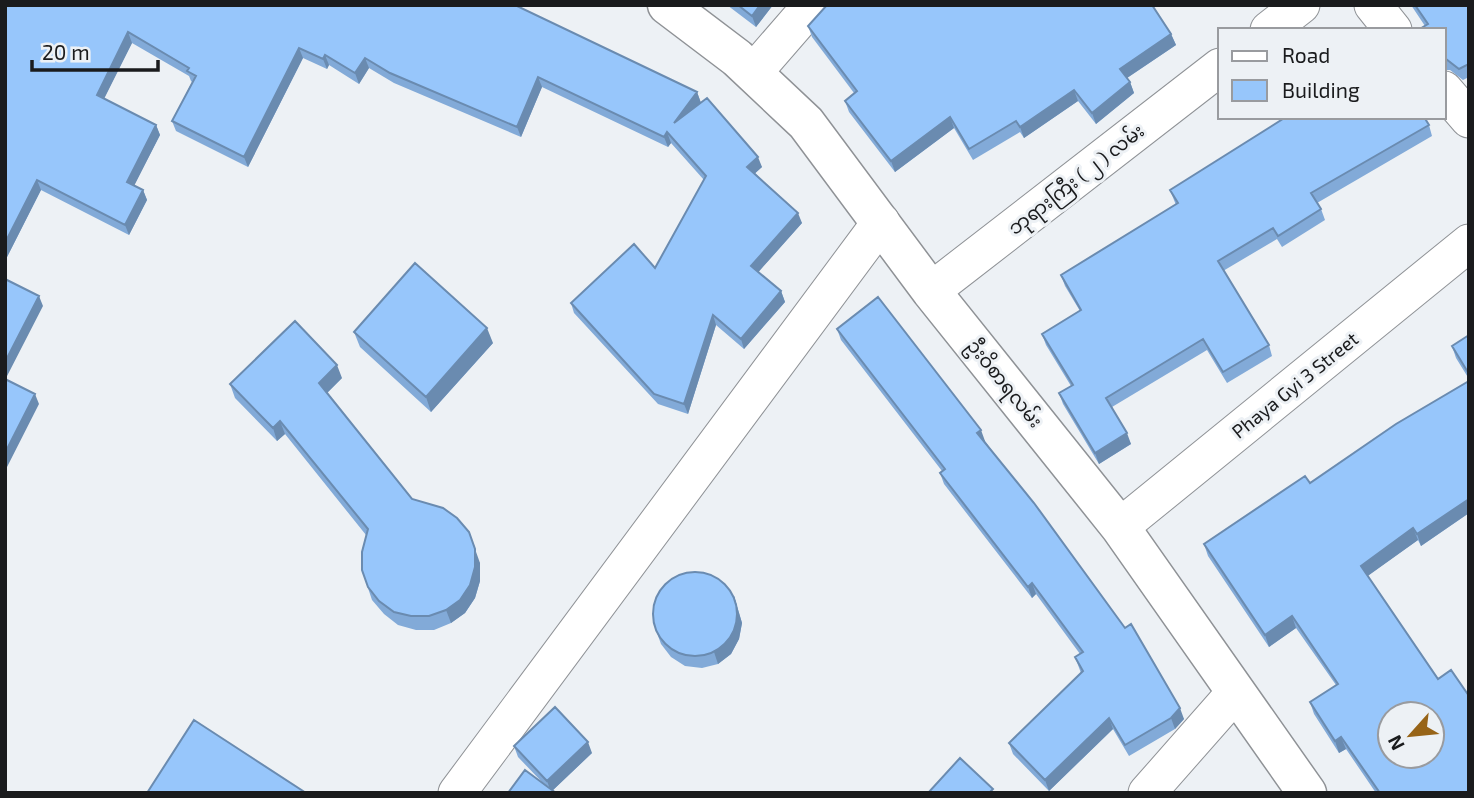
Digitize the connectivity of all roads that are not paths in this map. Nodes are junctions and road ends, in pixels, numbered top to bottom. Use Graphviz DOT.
graph roads {
  1 [pos="667,5"];
  2 [pos="812,5"];
  3 [pos="1301,5"];
  4 [pos="1373,5"];
  5 [pos="1272,28"];
  6 [pos="1392,28"];
  7 [pos="1218,69"];
  8 [pos="753,73"];
  9 [pos="1446,92"];
  10 [pos="1469,119"];
  11 [pos="881,222"];
  12 [pos="1469,243"];
  13 [pos="931,291"];
  14 [pos="1120,527"];
  15 [pos="1235,693"];
  16 [pos="457,793"];
  17 [pos="1147,793"];
  18 [pos="1307,793"];
  1 -- 8 [label="street, ဦးဝိစာရလမ်း"];
  2 -- 8 [label="street"];
  3 -- 5 [label="street"];
  4 -- 6 [label="street"];
  7 -- 13 [label="street, ဘုရားကြီး ( ၂ ) လမ်း"];
  8 -- 11 [label="street, ဦးဝိစာရလမ်း"];
  9 -- 10 [label="street"];
  11 -- 13 [label="street, ဦးဝိစာရလမ်း"];
  11 -- 16 [label="street"];
  12 -- 14 [label="street, Phaya Gyi 3 Street"];
  13 -- 14 [label="street, ဦးဝိစာရလမ်း"];
  14 -- 15 [label="street, ဦးဝိစာရလမ်း"];
  15 -- 17 [label="street"];
  15 -- 18 [label="street, ဦးဝိစာရလမ်း"];
}
